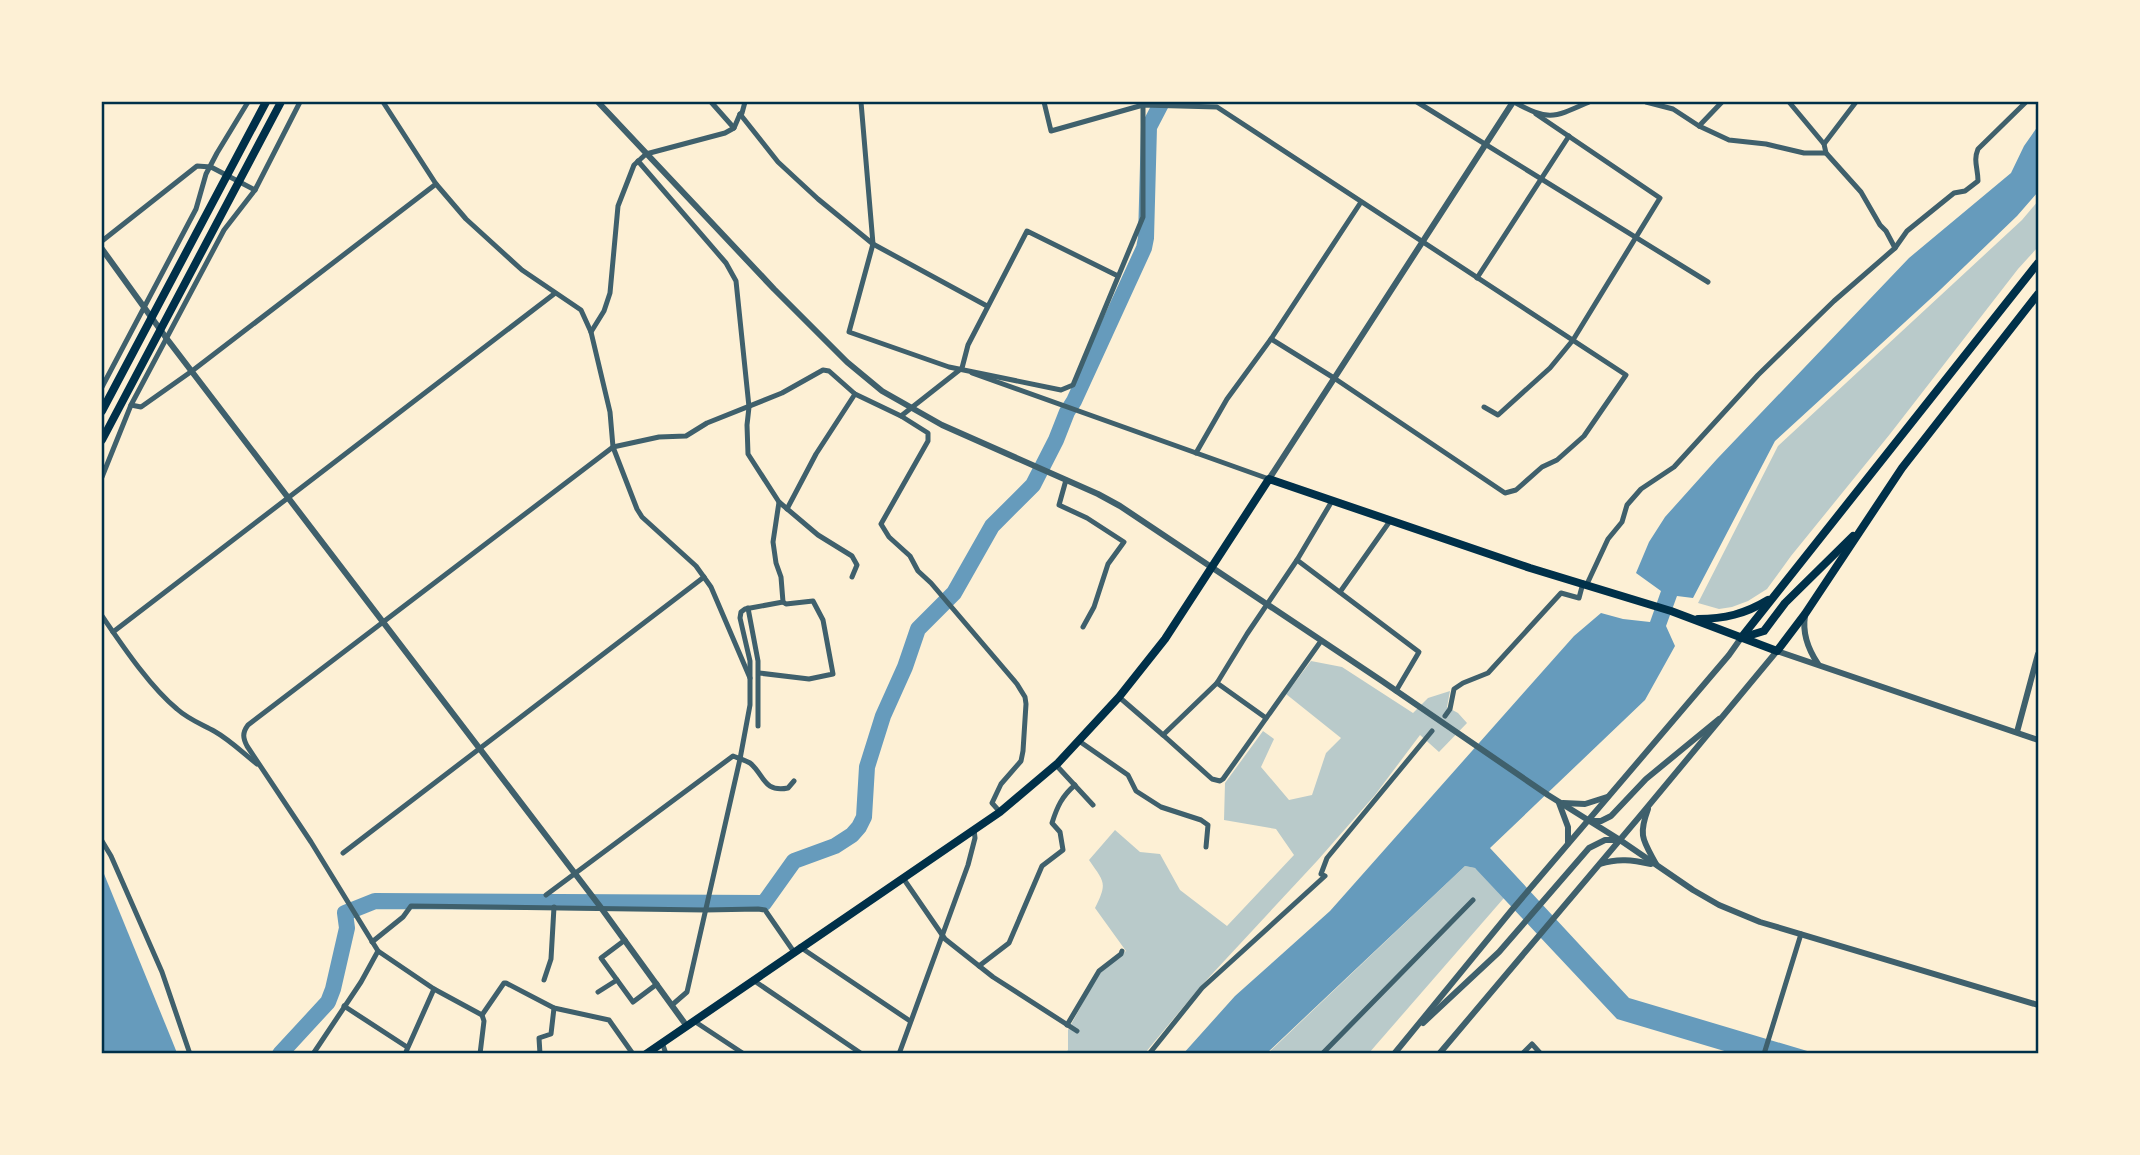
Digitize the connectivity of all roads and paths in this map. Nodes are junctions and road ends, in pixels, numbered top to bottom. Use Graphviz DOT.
graph roads {
  1 [pos="248,102"];
  2 [pos="266,102"];
  3 [pos="281,102"];
  4 [pos="300,102"];
  5 [pos="383,102"];
  6 [pos="598,102"];
  7 [pos="711,102"];
  8 [pos="745,102"];
  9 [pos="862,102"];
  10 [pos="1044,102"];
  11 [pos="1417,102"];
  12 [pos="1513,102"];
  13 [pos="1589,102"];
  14 [pos="1646,102"];
  15 [pos="1722,102"];
  16 [pos="1789,102"];
  17 [pos="1856,102"];
  18 [pos="2026,102"];
  19 [pos="1218,104"];
  20 [pos="1143,105"];
  21 [pos="740,114"];
  22 [pos="1536,114"];
  23 [pos="1699,126"];
  24 [pos="734,128"];
  25 [pos="1569,136"];
  26 [pos="1486,144"];
  27 [pos="1824,144"];
  28 [pos="1826,153"];
  29 [pos="646,154"];
  30 [pos="638,161"];
  31 [pos="211,167"];
  32 [pos="1542,178"];
  33 [pos="436,184"];
  34 [pos="255,190"];
  35 [pos="1361,202"];
  36 [pos="1635,238"];
  37 [pos="102,241"];
  38 [pos="1423,242"];
  39 [pos="873,244"];
  40 [pos="1895,248"];
  41 [pos="102,249"];
  42 [pos="2039,263"];
  43 [pos="1118,276"];
  44 [pos="1477,278"];
  45 [pos="1708,282"];
  46 [pos="554,294"];
  47 [pos="2039,294"];
  48 [pos="987,306"];
  49 [pos="145,307"];
  50 [pos="591,332"];
  51 [pos="167,339"];
  52 [pos="1271,339"];
  53 [pos="1573,340"];
  54 [pos="962,368"];
  55 [pos="192,371"];
  56 [pos="1334,378"];
  57 [pos="102,387"];
  58 [pos="855,394"];
  59 [pos="131,405"];
  60 [pos="749,407"];
  61 [pos="1484,407"];
  62 [pos="911,408"];
  63 [pos="102,411"];
  64 [pos="901,416"];
  65 [pos="102,440"];
  66 [pos="613,447"];
  67 [pos="1196,453"];
  68 [pos="102,477"];
  69 [pos="1269,479"];
  70 [pos="1066,480"];
  71 [pos="288,498"];
  72 [pos="1332,501"];
  73 [pos="779,502"];
  74 [pos="787,509"];
  75 [pos="1390,521"];
  76 [pos="1864,526"];
  77 [pos="1297,560"];
  78 [pos="1211,568"];
  79 [pos="704,577"];
  80 [pos="852,577"];
  81 [pos="1585,584"];
  82 [pos="1340,592"];
  83 [pos="1774,596"];
  84 [pos="783,602"];
  85 [pos="1267,605"];
  86 [pos="748,608"];
  87 [pos="1805,614"];
  88 [pos="102,617"];
  89 [pos="1691,619"];
  90 [pos="383,622"];
  91 [pos="1083,627"];
  92 [pos="113,632"];
  93 [pos="1741,638"];
  94 [pos="1321,640"];
  95 [pos="1777,651"];
  96 [pos="2039,654"];
  97 [pos="1818,664"];
  98 [pos="759,673"];
  99 [pos="750,678"];
  100 [pos="1217,682"];
  101 [pos="1396,691"];
  102 [pos="1119,697"];
  103 [pos="1726,713"];
  104 [pos="1445,716"];
  105 [pos="1266,718"];
  106 [pos="758,726"];
  107 [pos="1432,731"];
  108 [pos="2017,732"];
  109 [pos="1163,735"];
  110 [pos="2039,740"];
  111 [pos="1079,741"];
  112 [pos="480,749"];
  113 [pos="740,759"];
  114 [pos="1056,765"];
  115 [pos="262,769"];
  116 [pos="794,781"];
  117 [pos="1074,785"];
  118 [pos="1608,797"];
  119 [pos="1558,802"];
  120 [pos="1650,804"];
  121 [pos="1093,805"];
  122 [pos="1000,813"];
  123 [pos="1587,821"];
  124 [pos="974,829"];
  125 [pos="1620,840"];
  126 [pos="102,841"];
  127 [pos="1567,844"];
  128 [pos="1206,847"];
  129 [pos="343,853"];
  130 [pos="1599,865"];
  131 [pos="1656,865"];
  132 [pos="574,873"];
  133 [pos="903,878"];
  134 [pos="546,895"];
  135 [pos="1473,900"];
  136 [pos="600,906"];
  137 [pos="554,907"];
  138 [pos="706,909"];
  139 [pos="942,934"];
  140 [pos="1801,934"];
  141 [pos="625,940"];
  142 [pos="372,942"];
  143 [pos="797,949"];
  144 [pos="378,951"];
  145 [pos="1122,951"];
  146 [pos="979,966"];
  147 [pos="544,980"];
  148 [pos="617,980"];
  149 [pos="752,980"];
  150 [pos="657,984"];
  151 [pos="434,989"];
  152 [pos="598,992"];
  153 [pos="672,1005"];
  154 [pos="2039,1005"];
  155 [pos="344,1006"];
  156 [pos="554,1007"];
  157 [pos="482,1015"];
  158 [pos="911,1021"];
  159 [pos="690,1023"];
  160 [pos="1068,1025"];
  161 [pos="1077,1031"];
  162 [pos="1409,1035"];
  163 [pos="662,1042"];
  164 [pos="406,1050"];
  165 [pos="190,1054"];
  166 [pos="313,1054"];
  167 [pos="480,1054"];
  168 [pos="540,1054"];
  169 [pos="633,1054"];
  170 [pos="646,1054"];
  171 [pos="666,1054"];
  172 [pos="744,1054"];
  173 [pos="862,1054"];
  174 [pos="899,1054"];
  175 [pos="1149,1054"];
  176 [pos="1322,1054"];
  177 [pos="1394,1054"];
  178 [pos="1439,1054"];
  179 [pos="1522,1054"];
  180 [pos="1541,1054"];
  181 [pos="1764,1054"];
  1 -- 31 [label="street"];
  2 -- 63 [label="main road"];
  3 -- 65 [label="main road"];
  4 -- 34 [label="street"];
  5 -- 33 [label="street"];
  6 -- 29 [label="street"];
  7 -- 24 [label="street"];
  8 -- 21 [label="street"];
  9 -- 39 [label="street"];
  10 -- 20 [label="street"];
  11 -- 26 [label="street"];
  12 -- 22 [label="street"];
  12 -- 26 [label="street"];
  13 -- 22 [label="street"];
  14 -- 23 [label="street"];
  15 -- 23 [label="street"];
  16 -- 27 [label="street"];
  17 -- 27 [label="street"];
  18 -- 40 [label="street"];
  19 -- 20 [label="street"];
  19 -- 35 [label="street"];
  20 -- 43 [label="street"];
  21 -- 24 [label="street"];
  21 -- 39 [label="street"];
  22 -- 25 [label="street"];
  23 -- 28 [label="street"];
  24 -- 29 [label="street"];
  25 -- 32 [label="street"];
  25 -- 36 [label="street"];
  26 -- 32 [label="street"];
  26 -- 38 [label="street"];
  27 -- 28 [label="street"];
  28 -- 40 [label="street"];
  29 -- 30 [label="street"];
  29 -- 62 [label="street"];
  30 -- 50 [label="street"];
  30 -- 60 [label="street"];
  31 -- 34 [label="street"];
  31 -- 37 [label="street"];
  31 -- 49 [label="street"];
  32 -- 36 [label="street"];
  32 -- 44 [label="street"];
  33 -- 46 [label="street"];
  33 -- 55 [label="street"];
  34 -- 51 [label="street"];
  35 -- 38 [label="street"];
  35 -- 52 [label="street"];
  36 -- 45 [label="street"];
  36 -- 53 [label="street"];
  38 -- 44 [label="street"];
  38 -- 56 [label="street"];
  39 -- 48 [label="street"];
  39 -- 54 [label="street"];
  40 -- 81 [label="street"];
  41 -- 49 [label="street"];
  42 -- 83 [label="main road"];
  43 -- 48 [label="street"];
  43 -- 54 [label="street"];
  44 -- 53 [label="street"];
  46 -- 50 [label="street"];
  46 -- 71 [label="street"];
  47 -- 76 [label="main road"];
  48 -- 54 [label="street"];
  49 -- 51 [label="street"];
  49 -- 57 [label="street"];
  50 -- 66 [label="street"];
  51 -- 55 [label="street"];
  51 -- 59 [label="street"];
  52 -- 56 [label="street"];
  52 -- 67 [label="street"];
  53 -- 56 [label="street"];
  53 -- 61 [label="street"];
  54 -- 62 [label="street"];
  54 -- 67 [label="street"];
  55 -- 59 [label="street"];
  55 -- 71 [label="street"];
  56 -- 69 [label="street"];
  58 -- 60 [label="street"];
  58 -- 64 [label="street"];
  58 -- 74 [label="street"];
  59 -- 68 [label="street"];
  60 -- 66 [label="street"];
  60 -- 73 [label="street"];
  62 -- 64 [label="street"];
  62 -- 70 [label="street"];
  64 -- 122 [label="street"];
  66 -- 79 [label="street"];
  66 -- 90 [label="street"];
  67 -- 69 [label="street"];
  69 -- 72 [label="main road"];
  69 -- 78 [label="main road"];
  70 -- 78 [label="street"];
  70 -- 91 [label="street"];
  71 -- 90 [label="street"];
  71 -- 92 [label="street"];
  72 -- 75 [label="main road"];
  72 -- 77 [label="street"];
  73 -- 74 [label="street"];
  73 -- 84 [label="street"];
  74 -- 80 [label="street"];
  75 -- 81 [label="main road"];
  75 -- 82 [label="street"];
  76 -- 87 [label="main road"];
  76 -- 93 [label="main road"];
  77 -- 82 [label="street"];
  77 -- 85 [label="street"];
  78 -- 85 [label="street"];
  78 -- 102 [label="main road"];
  79 -- 99 [label="street"];
  79 -- 112 [label="street"];
  81 -- 89 [label="main road"];
  81 -- 104 [label="street"];
  82 -- 101 [label="street"];
  83 -- 89 [label="main road"];
  83 -- 93 [label="main road"];
  84 -- 86 [label="street"];
  84 -- 98 [label="street"];
  85 -- 94 [label="street"];
  85 -- 100 [label="street"];
  86 -- 98 [label="street"];
  86 -- 99 [label="street"];
  87 -- 95 [label="main road"];
  87 -- 97 [label="street"];
  88 -- 92 [label="street"];
  89 -- 93 [label="main road"];
  90 -- 112 [label="street"];
  90 -- 115 [label="street"];
  92 -- 115 [label="street"];
  93 -- 95 [label="main road"];
  93 -- 118 [label="street"];
  94 -- 101 [label="street"];
  94 -- 105 [label="street"];
  95 -- 97 [label="street"];
  95 -- 103 [label="street"];
  96 -- 108 [label="street"];
  97 -- 108 [label="street"];
  98 -- 106 [label="street"];
  99 -- 113 [label="street"];
  100 -- 105 [label="street"];
  100 -- 109 [label="street"];
  101 -- 119 [label="street"];
  102 -- 109 [label="street"];
  102 -- 111 [label="main road"];
  103 -- 120 [label="street"];
  103 -- 123 [label="street"];
  105 -- 109 [label="street"];
  107 -- 175 [label="street"];
  108 -- 110 [label="street"];
  111 -- 114 [label="main road"];
  111 -- 128 [label="street"];
  112 -- 129 [label="street"];
  112 -- 132 [label="street"];
  113 -- 116 [label="street"];
  113 -- 132 [label="street"];
  113 -- 138 [label="street"];
  114 -- 117 [label="street"];
  114 -- 122 [label="main road"];
  115 -- 142 [label="street"];
  117 -- 121 [label="street"];
  117 -- 146 [label="street"];
  118 -- 119 [label="street"];
  118 -- 123 [label="street"];
  119 -- 123 [label="street"];
  119 -- 127 [label="street"];
  120 -- 125 [label="street"];
  120 -- 131 [label="street"];
  122 -- 124 [label="main road"];
  123 -- 125 [label="street"];
  123 -- 127 [label="street"];
  124 -- 133 [label="main road"];
  124 -- 139 [label="street"];
  125 -- 130 [label="street"];
  125 -- 131 [label="street"];
  125 -- 162 [label="street"];
  126 -- 165 [label="street"];
  127 -- 162 [label="street"];
  130 -- 131 [label="street"];
  130 -- 178 [label="street"];
  131 -- 140 [label="street"];
  132 -- 134 [label="street"];
  132 -- 136 [label="street"];
  133 -- 139 [label="street"];
  133 -- 143 [label="main road"];
  135 -- 176 [label="street"];
  136 -- 137 [label="street"];
  136 -- 138 [label="street"];
  136 -- 141 [label="street"];
  137 -- 142 [label="street"];
  137 -- 147 [label="street"];
  138 -- 143 [label="street"];
  138 -- 153 [label="street"];
  139 -- 146 [label="street"];
  139 -- 158 [label="street"];
  140 -- 154 [label="street"];
  140 -- 181 [label="street"];
  141 -- 148 [label="street"];
  141 -- 150 [label="street"];
  142 -- 144 [label="street"];
  143 -- 149 [label="main road"];
  143 -- 158 [label="street"];
  144 -- 151 [label="street"];
  144 -- 155 [label="street"];
  145 -- 160 [label="street"];
  146 -- 160 [label="street"];
  148 -- 150 [label="street"];
  148 -- 152 [label="street"];
  149 -- 159 [label="main road"];
  149 -- 173 [label="street"];
  150 -- 153 [label="street"];
  151 -- 157 [label="street"];
  151 -- 164 [label="street"];
  153 -- 159 [label="street"];
  155 -- 164 [label="street"];
  155 -- 166 [label="street"];
  156 -- 157 [label="street"];
  156 -- 168 [label="street"];
  156 -- 169 [label="street"];
  157 -- 167 [label="street"];
  158 -- 174 [label="street"];
  159 -- 163 [label="main road"];
  159 -- 172 [label="street"];
  160 -- 161 [label="street"];
  162 -- 177 [label="street"];
  163 -- 170 [label="main road"];
  163 -- 171 [label="street"];
  179 -- 180 [label="street"];
}
